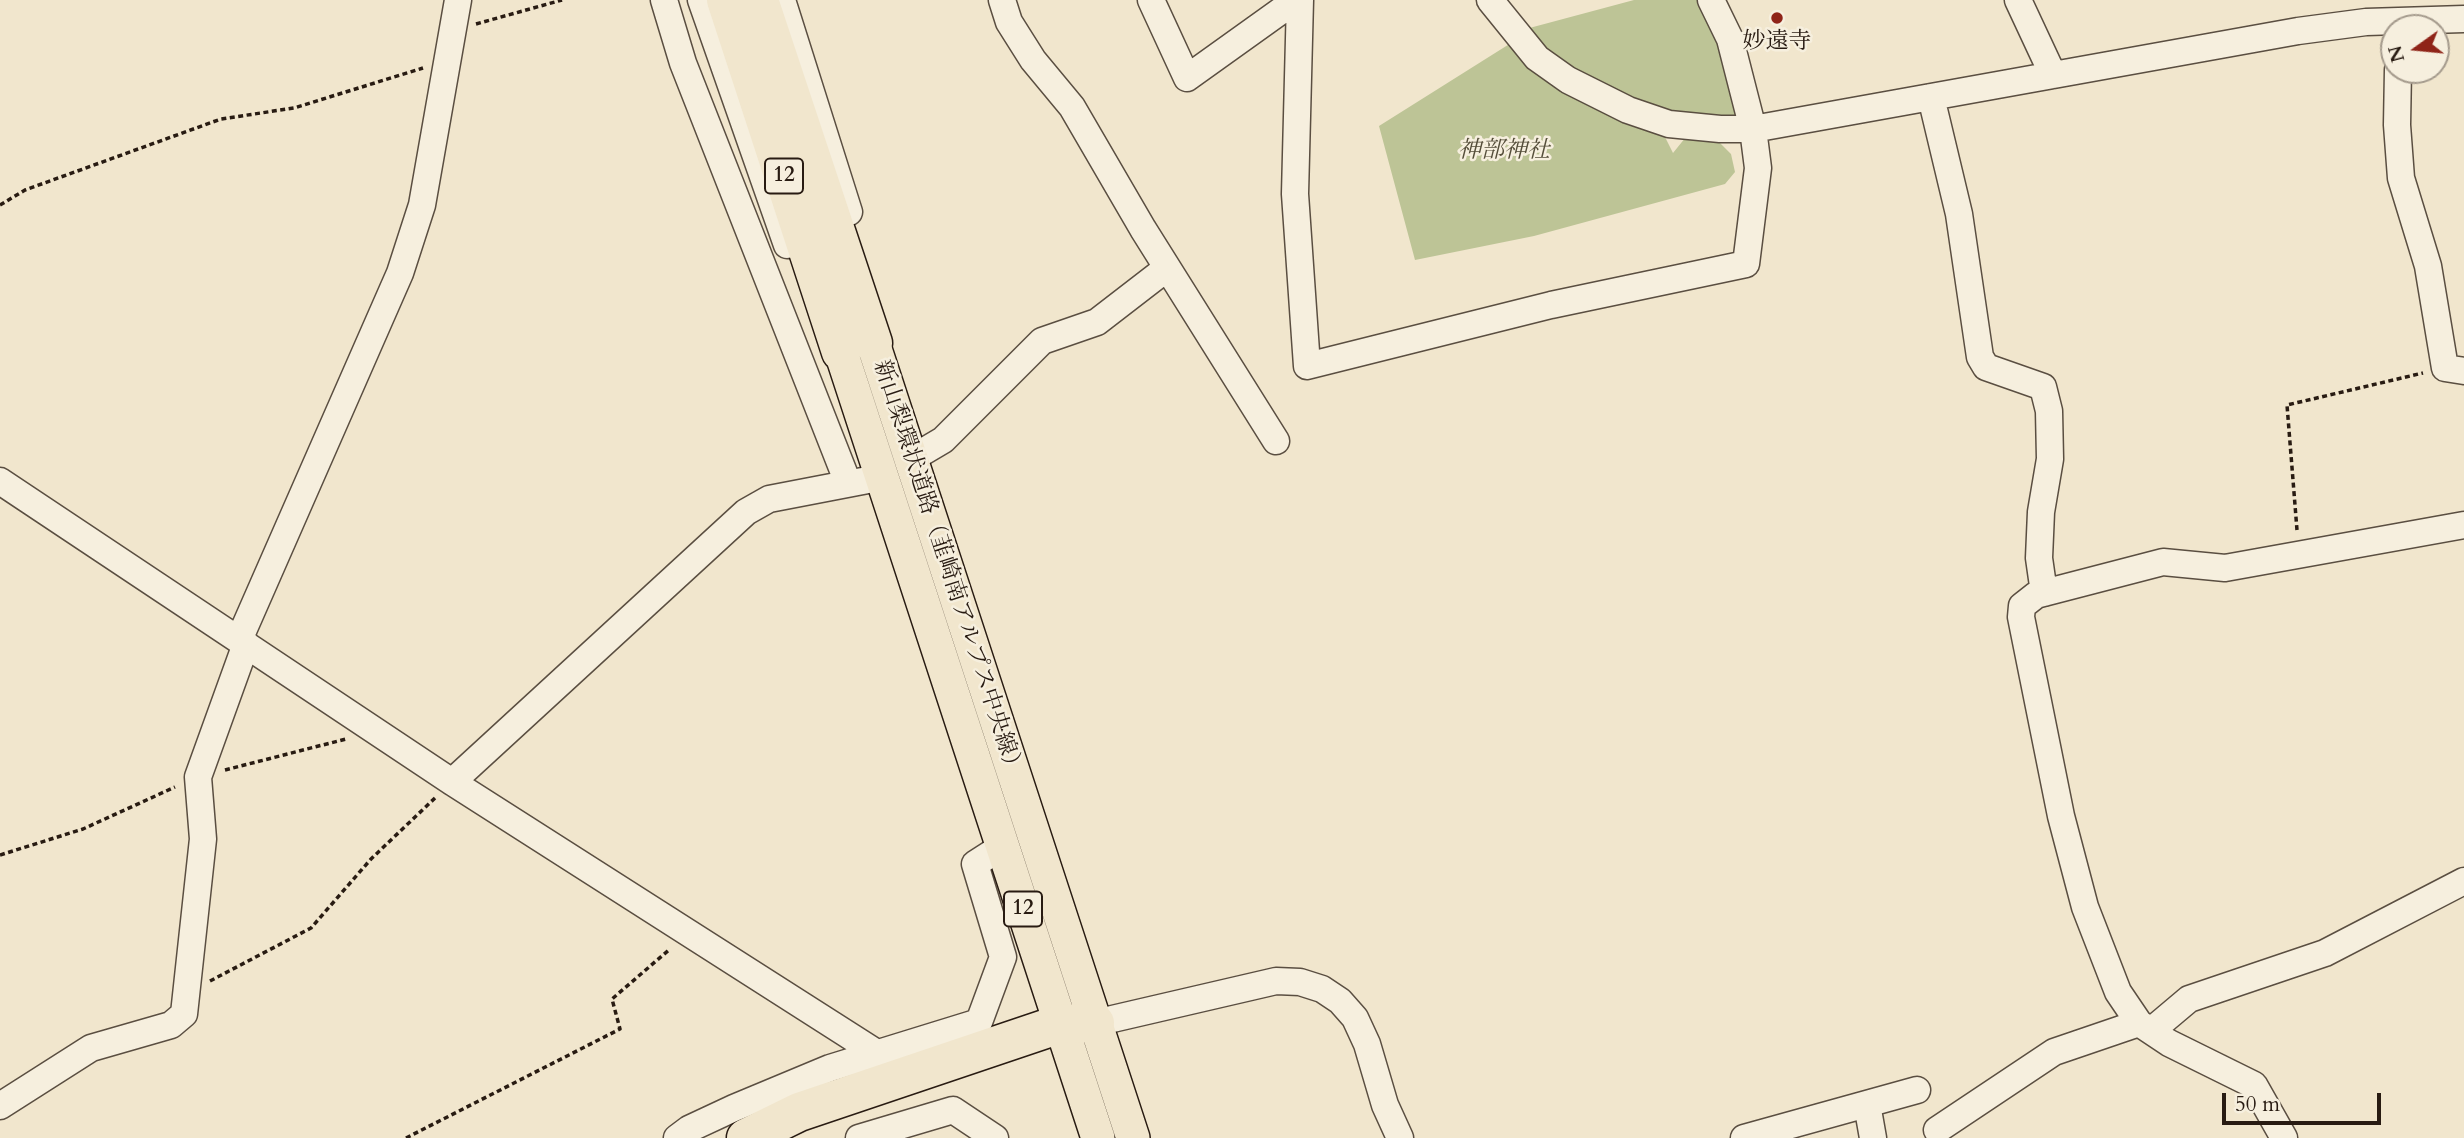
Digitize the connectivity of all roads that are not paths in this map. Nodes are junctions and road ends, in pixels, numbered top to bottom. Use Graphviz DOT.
graph roads {
  1 [pos="458,0"];
  2 [pos="664,0"];
  3 [pos="701,0"];
  4 [pos="726,0"];
  5 [pos="759,0"];
  6 [pos="782,0"];
  7 [pos="1002,0"];
  8 [pos="1152,0"];
  9 [pos="1298,0"];
  10 [pos="1490,0"];
  11 [pos="1711,0"];
  12 [pos="2018,0"];
  13 [pos="2380,25"];
  14 [pos="2053,75"];
  15 [pos="2398,84"];
  16 [pos="1931,97"];
  17 [pos="1753,128"];
  18 [pos="1167,268"];
  19 [pos="857,347"];
  20 [pos="2455,369"];
  21 [pos="1276,441"];
  22 [pos="921,453"];
  23 [pos="0,481"];
  24 [pos="860,481"];
  25 [pos="2464,525"];
  26 [pos="2044,593"];
  27 [pos="242,642"];
  28 [pos="948,680"];
  29 [pos="1004,743"];
  30 [pos="452,782"];
  31 [pos="1003,846"];
  32 [pos="2464,881"];
  33 [pos="2145,1027"];
  34 [pos="1074,1030"];
  35 [pos="876,1052"];
  36 [pos="1917,1090"];
  37 [pos="1867,1104"];
  38 [pos="0,1106"];
  39 [pos="1937,1130"];
  40 [pos="677,1138"];
  41 [pos="746,1138"];
  42 [pos="788,1138"];
  43 [pos="859,1138"];
  44 [pos="995,1138"];
  45 [pos="1098,1138"];
  46 [pos="1133,1138"];
  47 [pos="1400,1138"];
  48 [pos="1744,1138"];
  49 [pos="1873,1138"];
  50 [pos="2284,1138"];
  1 -- 27 [label="street"];
  2 -- 24 [label="street"];
  3 -- 24 [label="street"];
  4 -- 19 [label="highway, 新山梨環状道路（韮崎南アルプス中央線） / 12"];
  5 -- 19 [label="highway, 新山梨環状道路（韮崎南アルプス中央線） / 12"];
  6 -- 22 [label="street"];
  7 -- 18 [label="street"];
  8 -- 9 [label="street"];
  9 -- 17 [label="street"];
  10 -- 17 [label="street"];
  11 -- 17 [label="street"];
  12 -- 14 [label="street"];
  13 -- 14 [label="street"];
  14 -- 16 [label="street"];
  15 -- 20 [label="street"];
  16 -- 17 [label="street"];
  16 -- 26 [label="street"];
  18 -- 21 [label="street"];
  18 -- 22 [label="street"];
  19 -- 28 [label="main road, 新山梨環状道路（韮崎南アルプス中央線） / 12"];
  19 -- 29 [label="main road, 新山梨環状道路（韮崎南アルプス中央線） / 12"];
  22 -- 29 [label="street"];
  23 -- 27 [label="street"];
  24 -- 28 [label="street"];
  24 -- 30 [label="street"];
  25 -- 26 [label="street"];
  26 -- 33 [label="street"];
  27 -- 30 [label="street"];
  27 -- 38 [label="street"];
  28 -- 31 [label="main road, 新山梨環状道路（韮崎南アルプス中央線） / 12"];
  29 -- 34 [label="main road, 新山梨環状道路（韮崎南アルプス中央線） / 12"];
  30 -- 35 [label="street"];
  31 -- 34 [label="main road, 新山梨環状道路（韮崎南アルプス中央線） / 12"];
  31 -- 35 [label="street"];
  32 -- 33 [label="street"];
  33 -- 39 [label="street"];
  33 -- 50 [label="street"];
  34 -- 41 [label="highway"];
  34 -- 42 [label="highway"];
  34 -- 45 [label="main road, 新山梨環状道路（韮崎南アルプス中央線） / 12"];
  34 -- 46 [label="main road, 新山梨環状道路（韮崎南アルプス中央線） / 12"];
  34 -- 47 [label="street"];
  35 -- 40 [label="street"];
  36 -- 37 [label="street"];
  37 -- 48 [label="street"];
  37 -- 49 [label="street"];
  43 -- 44 [label="street"];
}
